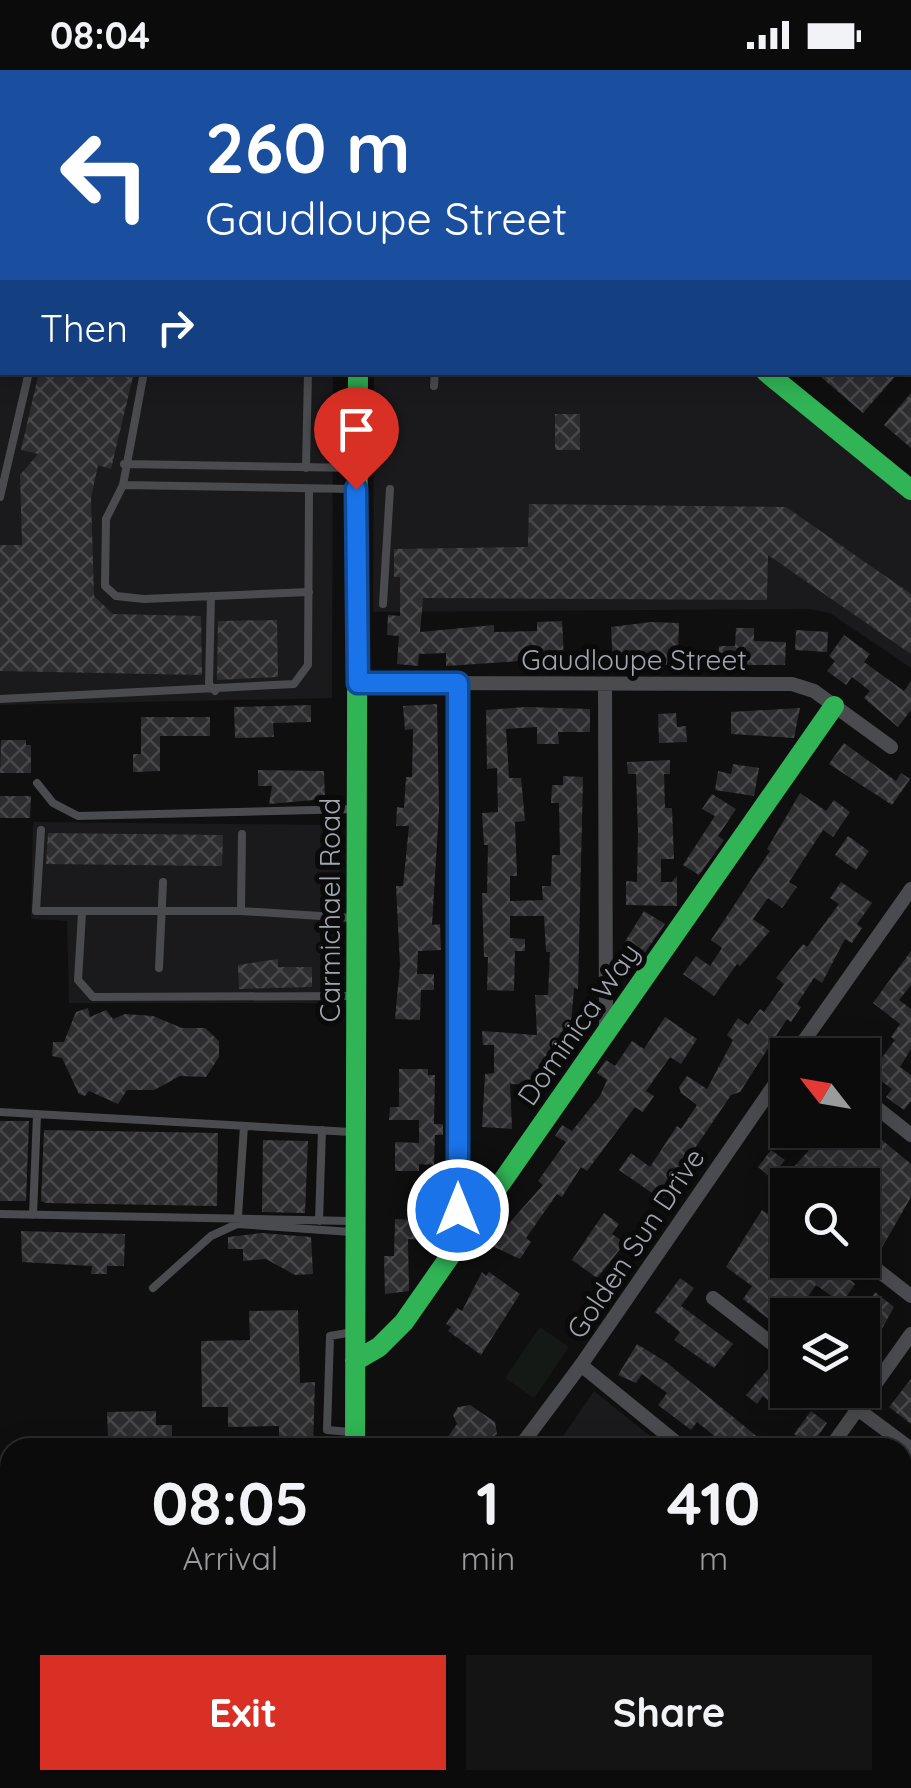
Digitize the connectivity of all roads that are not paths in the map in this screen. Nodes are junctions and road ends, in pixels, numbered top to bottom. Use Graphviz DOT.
graph roads {
  1 [pos="28,375"];
  2 [pos="143,375"];
  3 [pos="308,375"];
  4 [pos="358,375"];
  5 [pos="435,375"];
  6 [pos="770,375"];
  7 [pos="434,386"];
  8 [pos="124,464"];
  9 [pos="306,468"];
  10 [pos="357,478"];
  11 [pos="123,484"];
  12 [pos="390,489"];
  13 [pos="309,490"];
  14 [pos="911,490"];
  15 [pos="0,496"];
  16 [pos="309,592"];
  17 [pos="211,596"];
  18 [pos="383,604"];
  19 [pos="358,683"];
  20 [pos="458,683"];
  21 [pos="604,686"];
  22 [pos="214,691"];
  23 [pos="0,699"];
  24 [pos="834,706"];
  25 [pos="891,747"];
  26 [pos="37,783"];
  27 [pos="356,809"];
  28 [pos="41,830"];
  29 [pos="242,834"];
  30 [pos="163,882"];
  31 [pos="911,889"];
  32 [pos="162,910"];
  33 [pos="240,911"];
  34 [pos="82,912"];
  35 [pos="356,918"];
  36 [pos="159,968"];
  37 [pos="356,996"];
  38 [pos="606,1031"];
  39 [pos="806,1038"];
  40 [pos="770,1091"];
  41 [pos="880,1110"];
  42 [pos="0,1112"];
  43 [pos="37,1114"];
  44 [pos="244,1126"];
  45 [pos="322,1130"];
  46 [pos="356,1132"];
  47 [pos="911,1135"];
  48 [pos="0,1214"];
  49 [pos="33,1215"];
  50 [pos="238,1216"];
  51 [pos="319,1221"];
  52 [pos="355,1227"];
  53 [pos="458,1248"];
  54 [pos="880,1272"];
  55 [pos="153,1288"];
  56 [pos="911,1296"];
  57 [pos="713,1298"];
  58 [pos="355,1332"];
  59 [pos="911,1334"];
  60 [pos="770,1342"];
  61 [pos="355,1361"];
  62 [pos="581,1366"];
  63 [pos="855,1408"];
  64 [pos="858,1410"];
  65 [pos="349,1438"];
  66 [pos="355,1438"];
  67 [pos="527,1438"];
  68 [pos="670,1438"];
  69 [pos="837,1438"];
  70 [pos="896,1438"];
  1 -- 15 [label="lane"];
  2 -- 8 [label="lane"];
  3 -- 9 [label="lane"];
  4 -- 10 [label="main road, Carmichael Road"];
  5 -- 7 [label="lane"];
  6 -- 14 [label="main road"];
  8 -- 9 [label="lane"];
  8 -- 11 [label="lane"];
  9 -- 10 [label="lane"];
  10 -- 13 [label="lane"];
  10 -- 19 [label="main road, Carmichael Road"];
  11 -- 13 [label="lane"];
  11 -- 17 [label="lane"];
  12 -- 18 [label="lane"];
  13 -- 16 [label="lane"];
  16 -- 17 [label="lane"];
  16 -- 22 [label="lane"];
  17 -- 22 [label="lane"];
  19 -- 20 [label="street, Gaudloupe Street"];
  19 -- 27 [label="main road, Carmichael Road"];
  20 -- 21 [label="street, Gaudloupe Street"];
  20 -- 53 [label="street"];
  21 -- 24 [label="street, Gaudloupe Street"];
  21 -- 38 [label="street"];
  22 -- 23 [label="lane"];
  24 -- 25 [label="street, Gaudloupe Street"];
  24 -- 38 [label="main road, Dominica Way"];
  26 -- 27 [label="lane"];
  27 -- 35 [label="main road, Carmichael Road"];
  28 -- 34 [label="lane"];
  29 -- 33 [label="lane"];
  30 -- 32 [label="lane"];
  31 -- 39 [label="street"];
  32 -- 33 [label="lane"];
  32 -- 34 [label="lane"];
  32 -- 36 [label="lane"];
  33 -- 35 [label="lane"];
  34 -- 37 [label="lane"];
  35 -- 37 [label="main road, Carmichael Road"];
  37 -- 46 [label="main road, Carmichael Road"];
  38 -- 53 [label="main road, Dominica Way"];
  40 -- 62 [label="street, Golden Sun Drive"];
  41 -- 47 [label="street"];
  42 -- 43 [label="lane"];
  43 -- 44 [label="lane"];
  43 -- 49 [label="lane"];
  44 -- 45 [label="lane"];
  44 -- 50 [label="lane"];
  45 -- 46 [label="lane"];
  45 -- 51 [label="lane"];
  46 -- 52 [label="main road, Carmichael Road"];
  48 -- 49 [label="lane"];
  49 -- 50 [label="lane"];
  50 -- 51 [label="lane"];
  51 -- 52 [label="lane"];
  52 -- 55 [label="lane"];
  52 -- 58 [label="main road, Carmichael Road"];
  53 -- 61 [label="main road, Dominica Way"];
  54 -- 56 [label="street"];
  57 -- 60 [label="street"];
  58 -- 61 [label="main road, Carmichael Road"];
  58 -- 65 [label="lane"];
  59 -- 64 [label="street"];
  61 -- 66 [label="main road, Carmichael Road"];
  62 -- 67 [label="street, Golden Sun Drive"];
  62 -- 68 [label="street"];
  63 -- 64 [label="street"];
  64 -- 69 [label="street"];
  64 -- 70 [label="street"];
}
